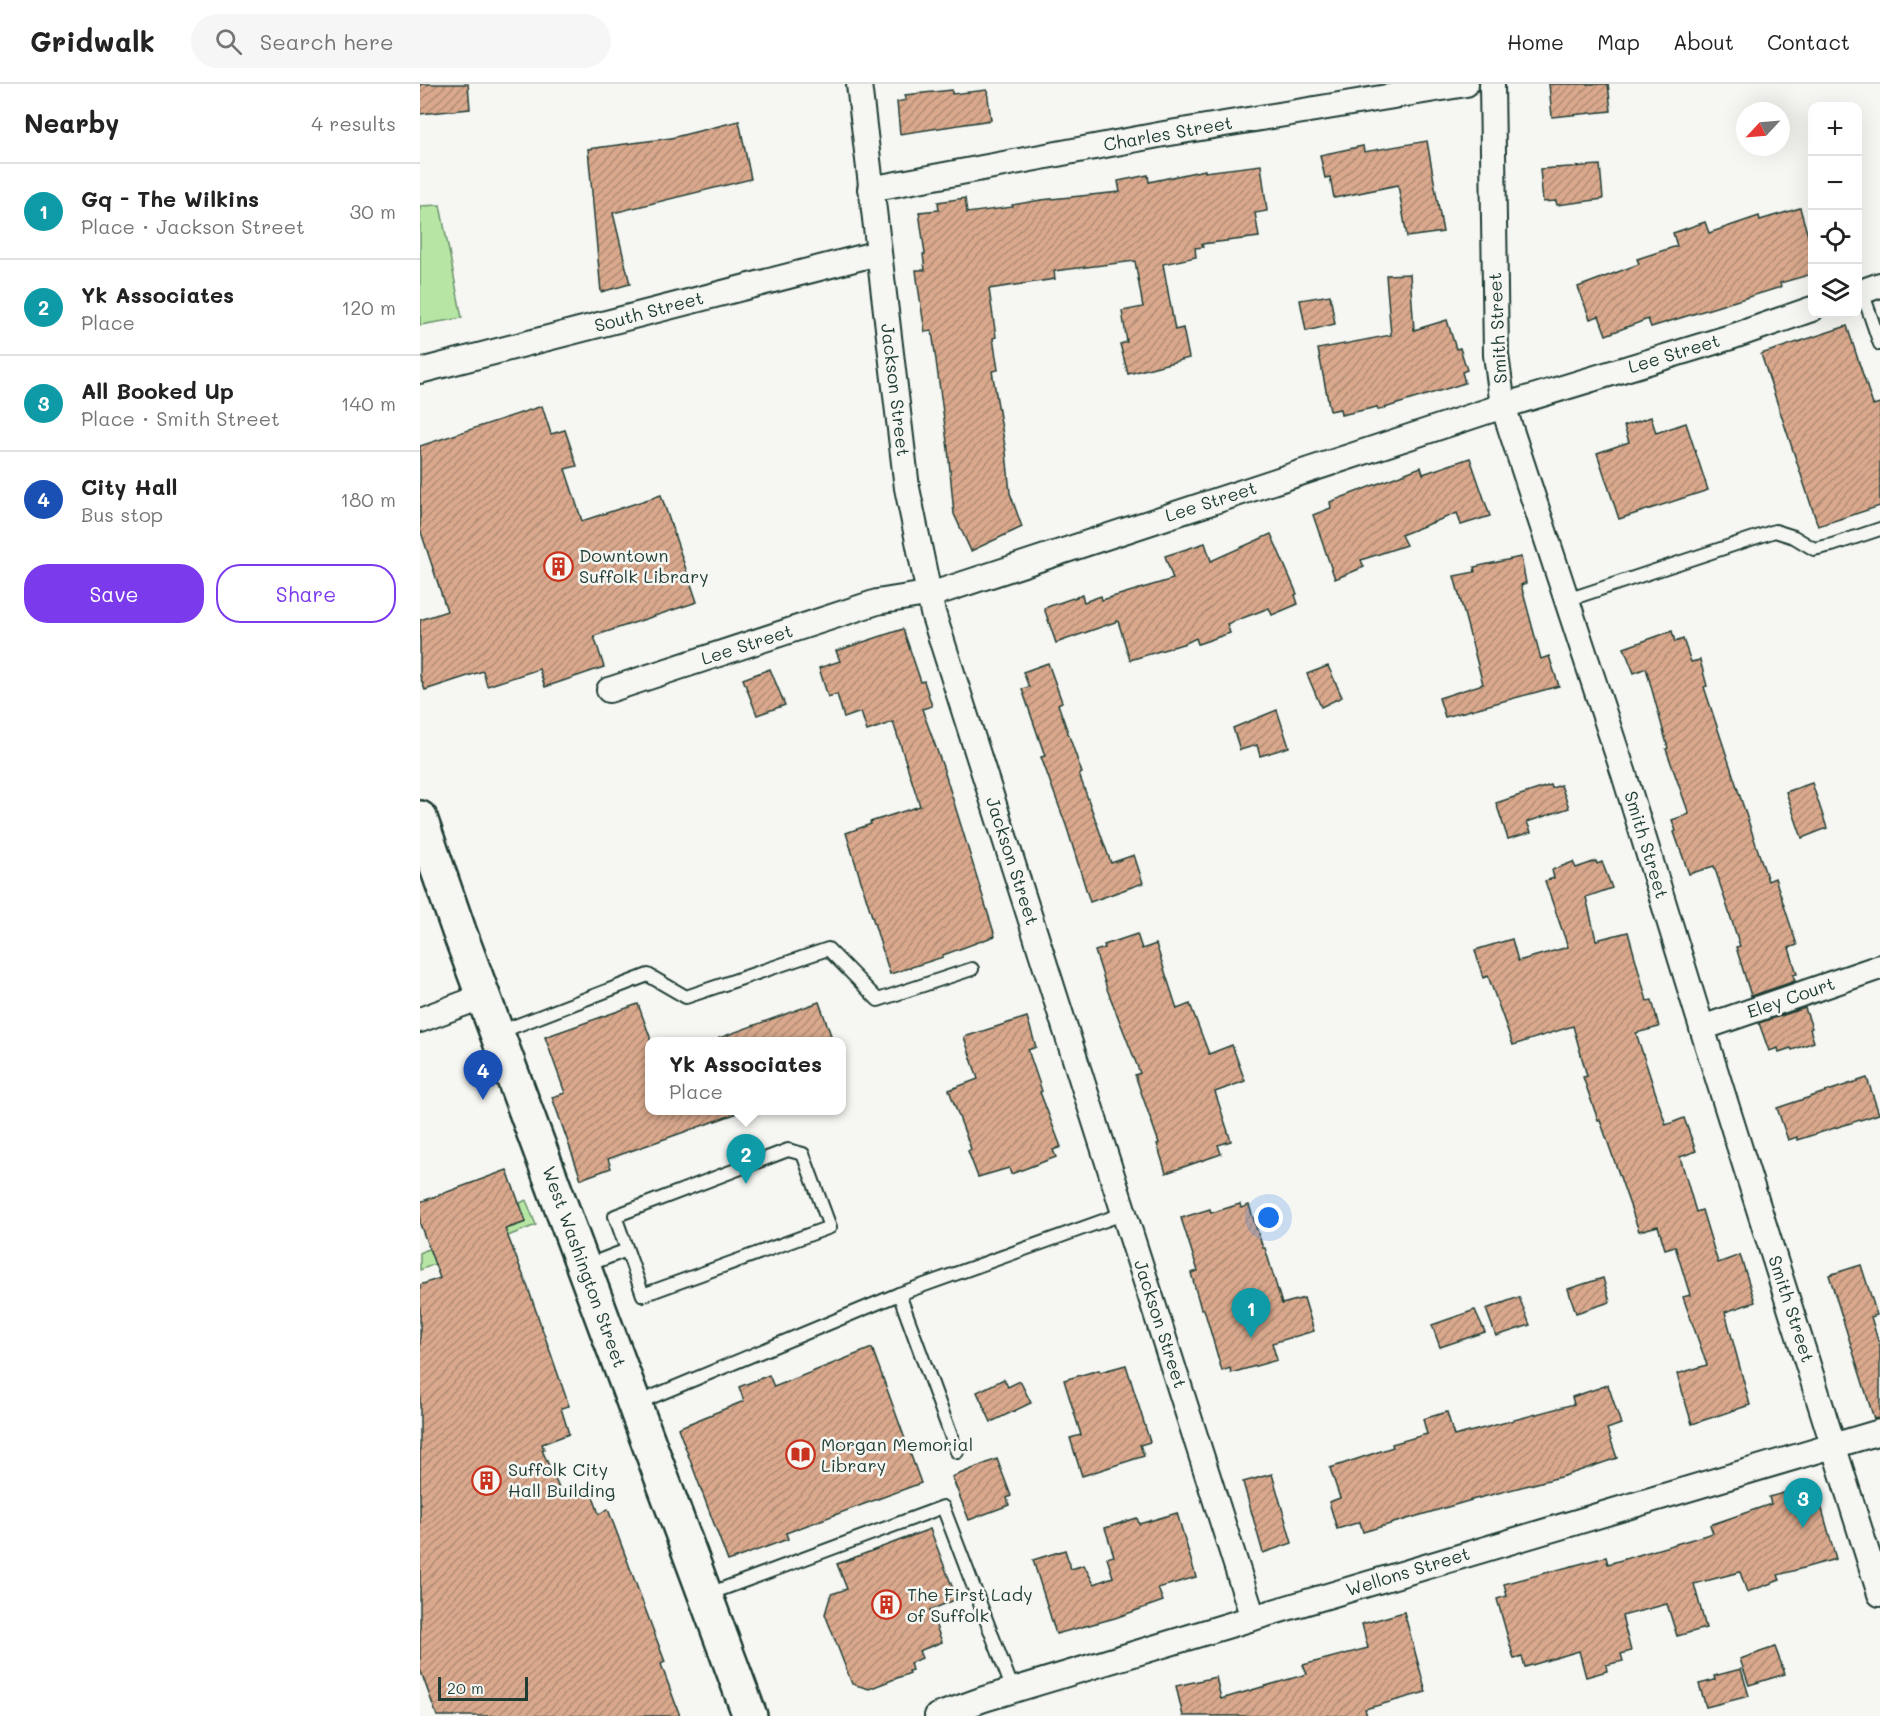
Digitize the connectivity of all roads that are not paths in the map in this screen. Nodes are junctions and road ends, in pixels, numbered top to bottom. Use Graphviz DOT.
graph roads {
  1 [pos="858,84"];
  2 [pos="1466,84"];
  3 [pos="1492,84"];
  4 [pos="870,189"];
  5 [pos="878,253"];
  6 [pos="1867,290"];
  7 [pos="1808,310"];
  8 [pos="1880,344"];
  9 [pos="420,371"];
  10 [pos="1503,406"];
  11 [pos="1880,529"];
  12 [pos="928,594"];
  13 [pos="1568,600"];
  14 [pos="609,690"];
  15 [pos="420,818"];
  16 [pos="1880,968"];
  17 [pos="972,969"];
  18 [pos="484,996"];
  19 [pos="420,1020"];
  20 [pos="1702,1028"];
  21 [pos="497,1033"];
  22 [pos="1125,1213"];
  23 [pos="627,1250"];
  24 [pos="584,1267"];
  25 [pos="898,1294"];
  26 [pos="634,1404"];
  27 [pos="1880,1432"];
  28 [pos="1834,1446"];
  29 [pos="957,1452"];
  30 [pos="1880,1594"];
  31 [pos="705,1596"];
  32 [pos="1253,1618"];
  33 [pos="1013,1690"];
  34 [pos="750,1716"];
  35 [pos="937,1716"];
  1 -- 4 [label="street, Jackson Street"];
  2 -- 4 [label="street, Charles Street"];
  3 -- 10 [label="street, Smith Street"];
  4 -- 5 [label="street, Jackson Street"];
  5 -- 9 [label="street, South Street"];
  5 -- 12 [label="street, Jackson Street"];
  6 -- 8 [label="lane"];
  7 -- 10 [label="street, Lee Street"];
  10 -- 12 [label="street, Lee Street"];
  10 -- 13 [label="street, Smith Street"];
  11 -- 13 [label="lane"];
  12 -- 14 [label="street, Lee Street"];
  12 -- 22 [label="street, Jackson Street"];
  13 -- 20 [label="street, Smith Street"];
  15 -- 18 [label="main road, West Washington Street"];
  16 -- 20 [label="street, Eley Court"];
  17 -- 21 [label="lane"];
  18 -- 19 [label="street"];
  18 -- 21 [label="main road, West Washington Street"];
  20 -- 28 [label="street, Smith Street"];
  21 -- 24 [label="main road, West Washington Street"];
  22 -- 25 [label="lane"];
  22 -- 32 [label="street, Jackson Street"];
  23 -- 23 [label="lane"];
  23 -- 24 [label="lane"];
  24 -- 26 [label="main road, West Washington Street"];
  25 -- 26 [label="lane"];
  25 -- 29 [label="lane"];
  26 -- 31 [label="main road, West Washington Street"];
  27 -- 28 [label="street, Wellons Street"];
  28 -- 30 [label="street, Smith Street"];
  28 -- 32 [label="street, Wellons Street"];
  31 -- 33 [label="lane"];
  31 -- 34 [label="main road, West Washington Street"];
  32 -- 33 [label="street, Wellons Street"];
  33 -- 35 [label="street, Wellons Street"];
}
